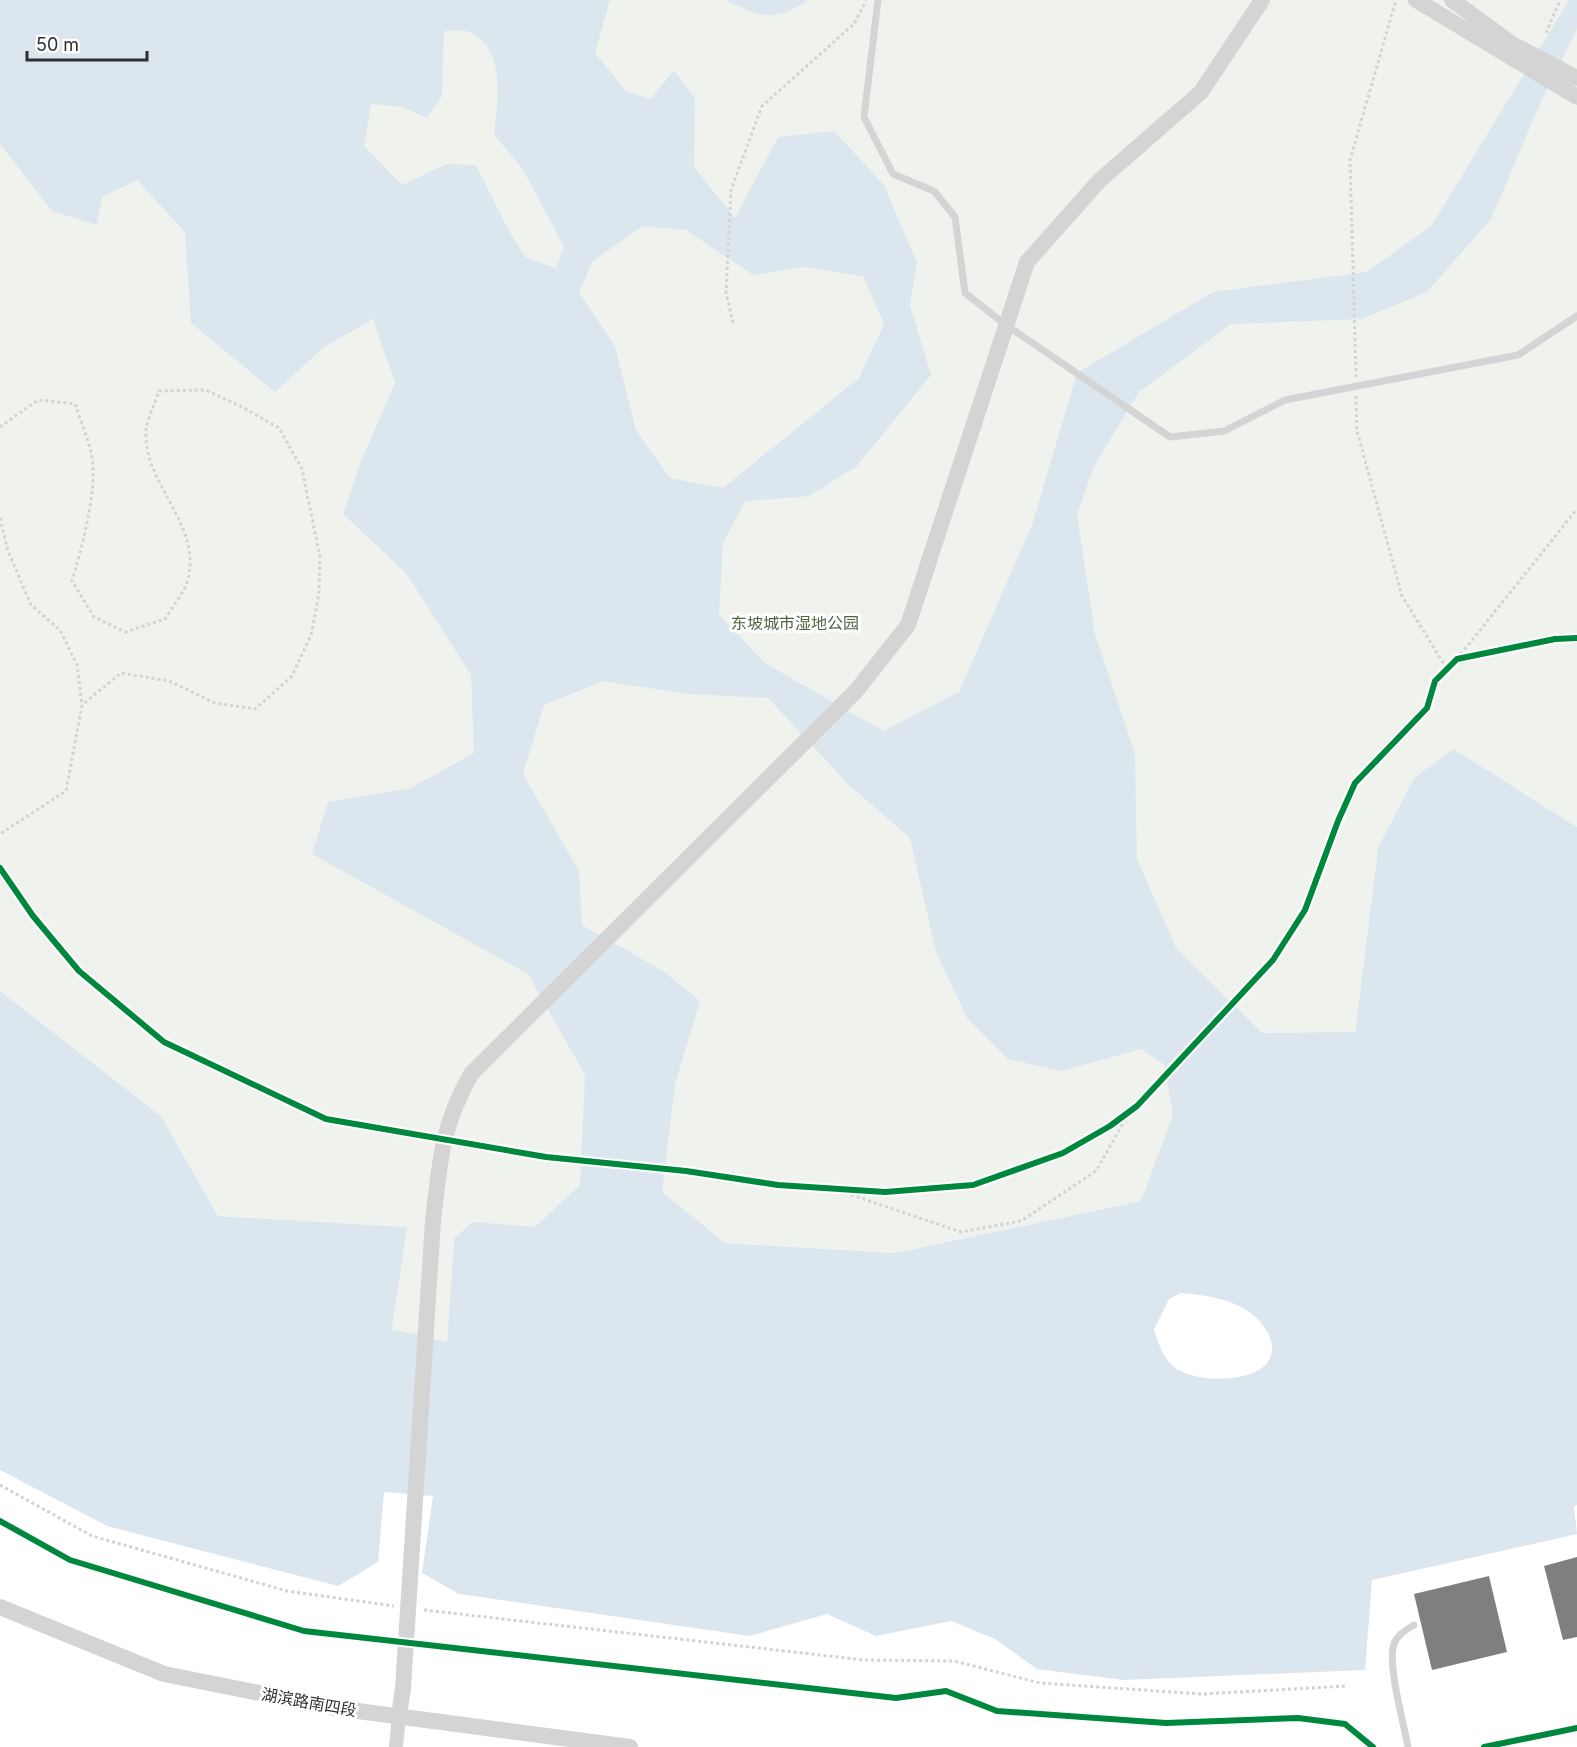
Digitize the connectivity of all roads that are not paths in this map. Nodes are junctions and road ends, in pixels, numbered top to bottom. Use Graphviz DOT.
graph roads {
  1 [pos="878,0"];
  2 [pos="883,0"];
  3 [pos="1263,0"];
  4 [pos="1416,0"];
  5 [pos="1452,0"];
  6 [pos="873,23"];
  7 [pos="1508,49"];
  8 [pos="1577,78"];
  9 [pos="1577,97"];
  10 [pos="1577,315"];
  11 [pos="1006,325"];
  12 [pos="0,1606"];
  13 [pos="1414,1625"];
  14 [pos="399,1716"];
  15 [pos="396,1747"];
  16 [pos="630,1747"];
  17 [pos="1408,1747"];
  1 -- 6 [label="lane"];
  2 -- 6 [label="lane"];
  3 -- 11 [label="street"];
  4 -- 7 [label="street"];
  5 -- 7 [label="street"];
  6 -- 11 [label="lane"];
  7 -- 8 [label="street"];
  7 -- 9 [label="street"];
  10 -- 11 [label="lane"];
  11 -- 14 [label="street, bridge"];
  12 -- 14 [label="street, 湖滨路南四段"];
  13 -- 17 [label="lane"];
  14 -- 15 [label="street"];
  14 -- 16 [label="street, 湖滨路南四段"];
}
